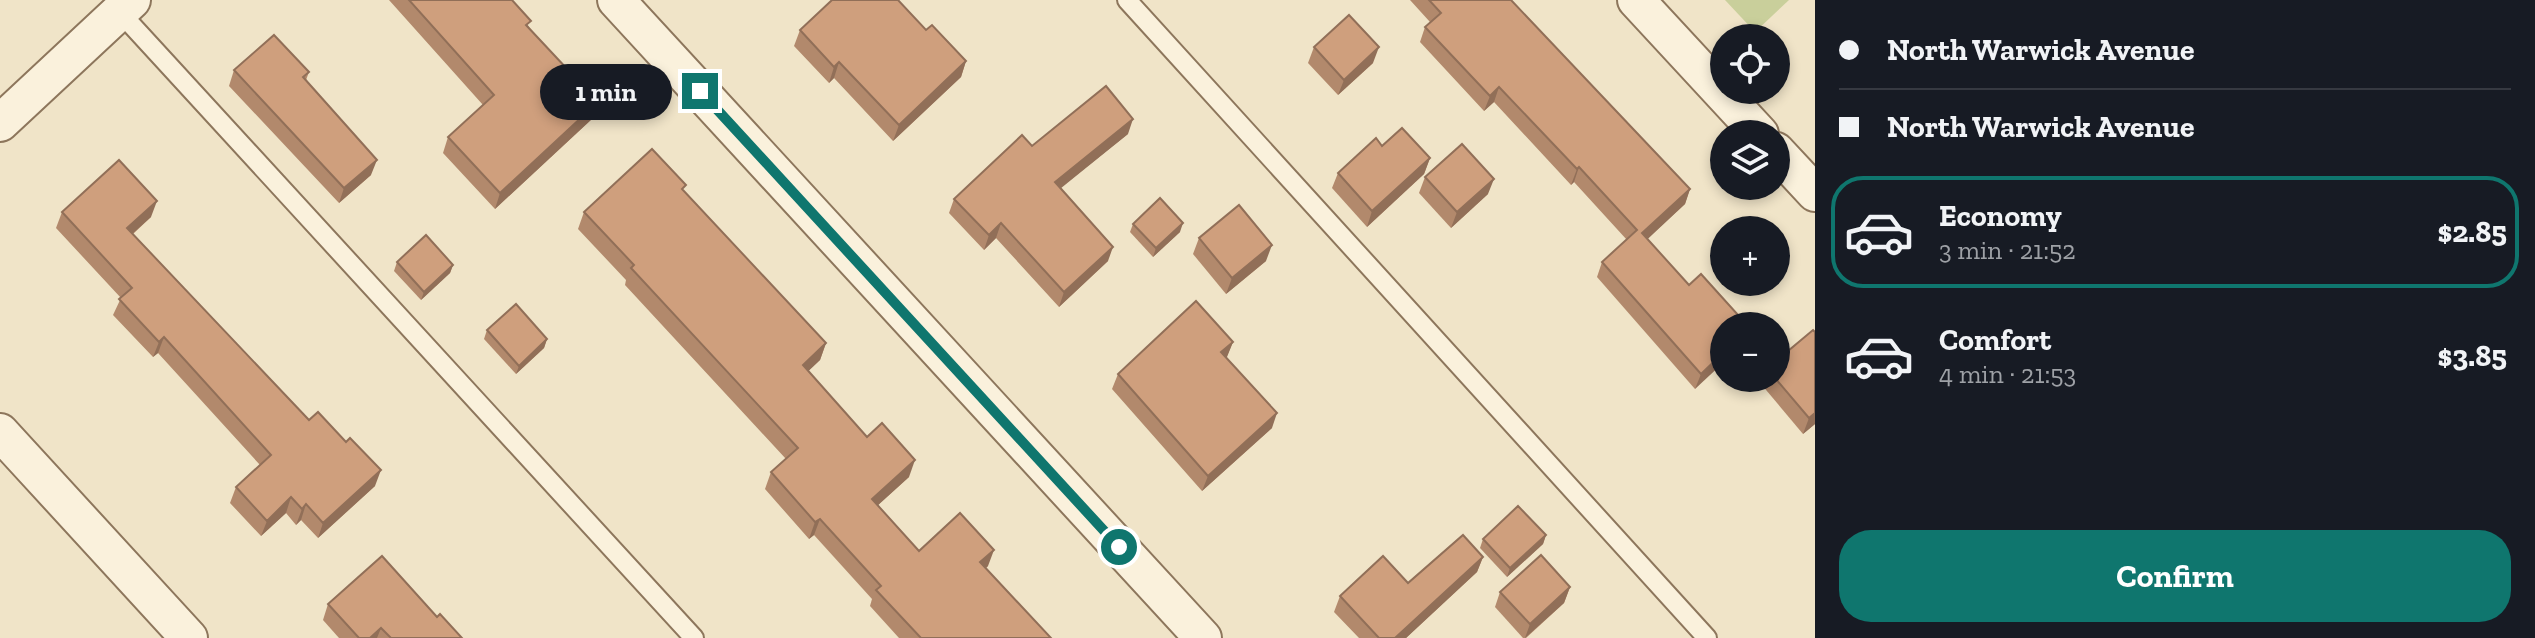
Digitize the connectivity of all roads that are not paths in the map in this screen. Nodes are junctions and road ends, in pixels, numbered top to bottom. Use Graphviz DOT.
graph roads {
  1 [pos="616,0"];
  2 [pos="1127,0"];
  3 [pos="1636,0"];
  4 [pos="120,4"];
  5 [pos="1747,120"];
  6 [pos="0,123"];
  7 [pos="1790,166"];
  8 [pos="1815,193"];
  9 [pos="0,432"];
  10 [pos="189,638"];
  11 [pos="694,638"];
  12 [pos="1203,638"];
  13 [pos="1707,638"];
  1 -- 12 [label="street"];
  2 -- 13 [label="lane"];
  3 -- 5 [label="street"];
  4 -- 6 [label="street"];
  4 -- 11 [label="lane"];
  7 -- 8 [label="street"];
  9 -- 10 [label="street"];
}
